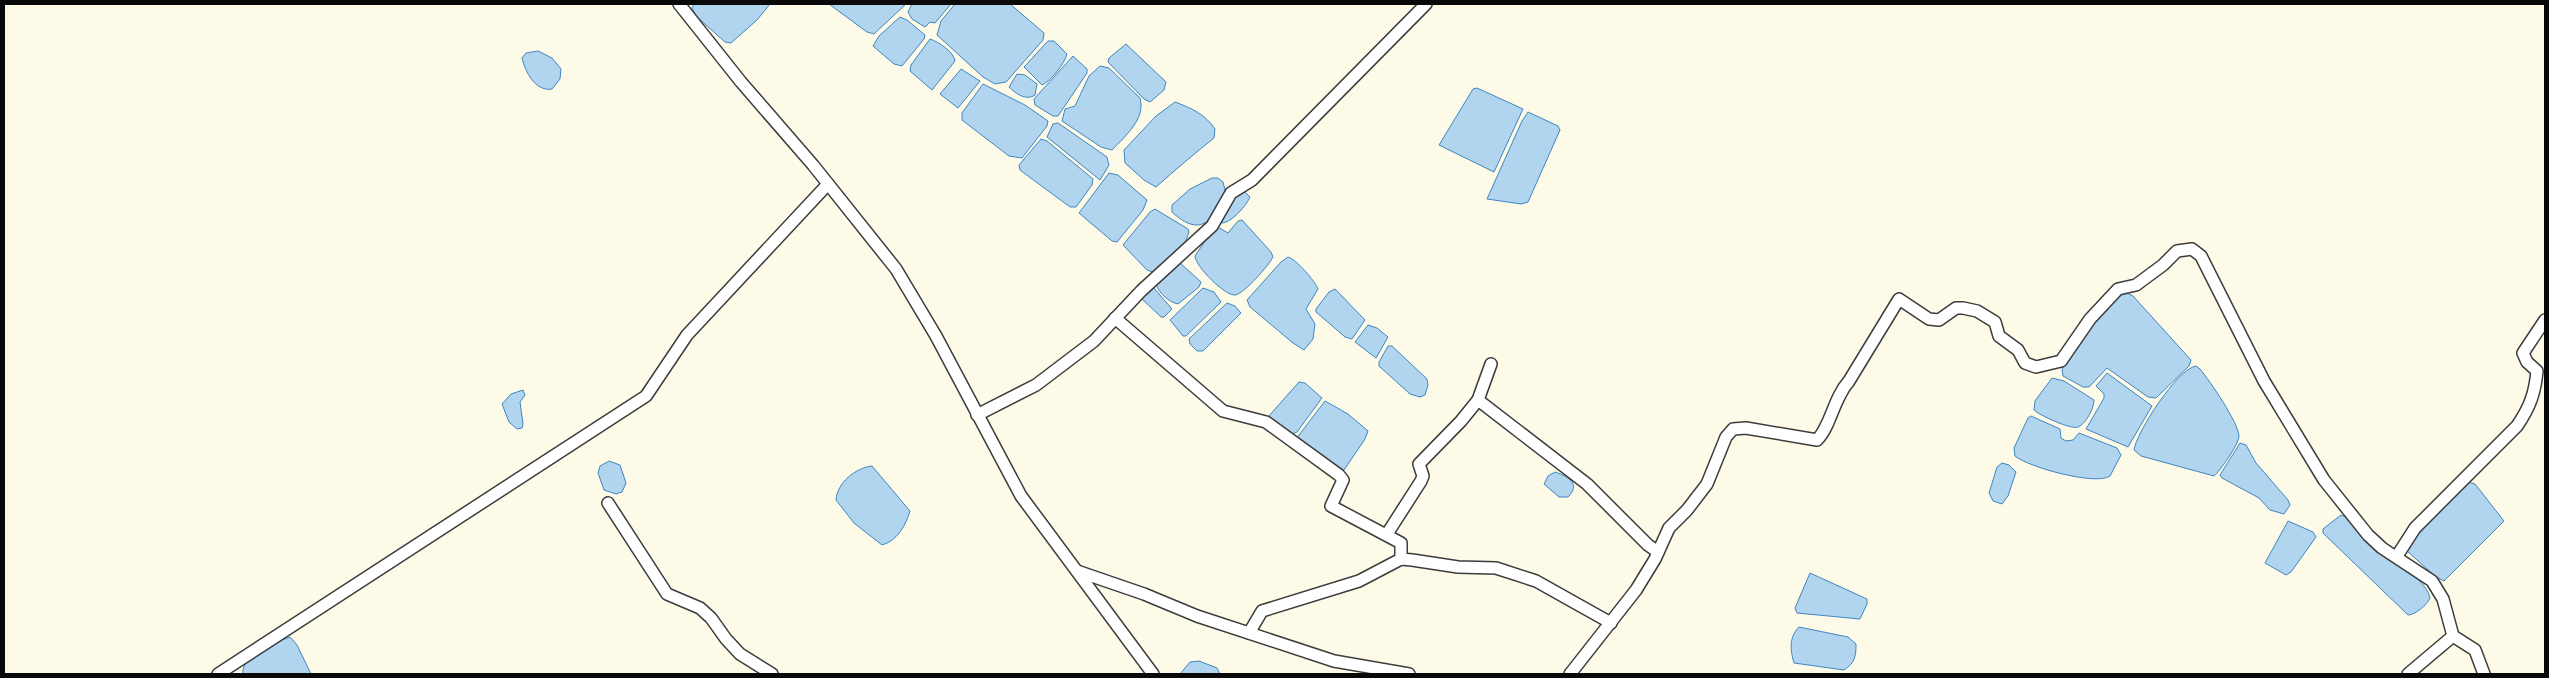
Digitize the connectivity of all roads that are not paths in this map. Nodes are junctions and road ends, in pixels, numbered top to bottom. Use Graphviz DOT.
graph roads {
  1 [pos="679,4"];
  2 [pos="1426,4"];
  3 [pos="828,184"];
  4 [pos="1115,318"];
  5 [pos="2545,320"];
  6 [pos="1491,364"];
  7 [pos="1478,400"];
  8 [pos="977,414"];
  9 [pos="608,502"];
  10 [pos="1387,534"];
  11 [pos="1658,552"];
  12 [pos="2397,556"];
  13 [pos="1401,559"];
  14 [pos="1078,571"];
  15 [pos="1611,623"];
  16 [pos="1249,633"];
  17 [pos="2453,636"];
  18 [pos="1144,663"];
  19 [pos="218,674"];
  20 [pos="772,674"];
  21 [pos="1140,674"];
  22 [pos="1152,674"];
  23 [pos="1409,674"];
  24 [pos="1570,674"];
  25 [pos="2408,674"];
  26 [pos="2484,674"];
  1 -- 3 [label="street"];
  2 -- 4 [label="street"];
  3 -- 8 [label="street"];
  3 -- 19 [label="street"];
  4 -- 8 [label="street"];
  4 -- 10 [label="street"];
  5 -- 12 [label="street"];
  6 -- 7 [label="street"];
  7 -- 10 [label="street"];
  7 -- 11 [label="street"];
  8 -- 14 [label="street"];
  9 -- 20 [label="street"];
  10 -- 13 [label="street"];
  11 -- 12 [label="street"];
  11 -- 15 [label="street"];
  12 -- 17 [label="street"];
  13 -- 15 [label="street"];
  13 -- 16 [label="street"];
  14 -- 16 [label="street"];
  14 -- 18 [label="street"];
  15 -- 24 [label="street"];
  16 -- 23 [label="street"];
  17 -- 25 [label="street"];
  17 -- 26 [label="street"];
  18 -- 21 [label="street"];
  18 -- 22 [label="street"];
}
